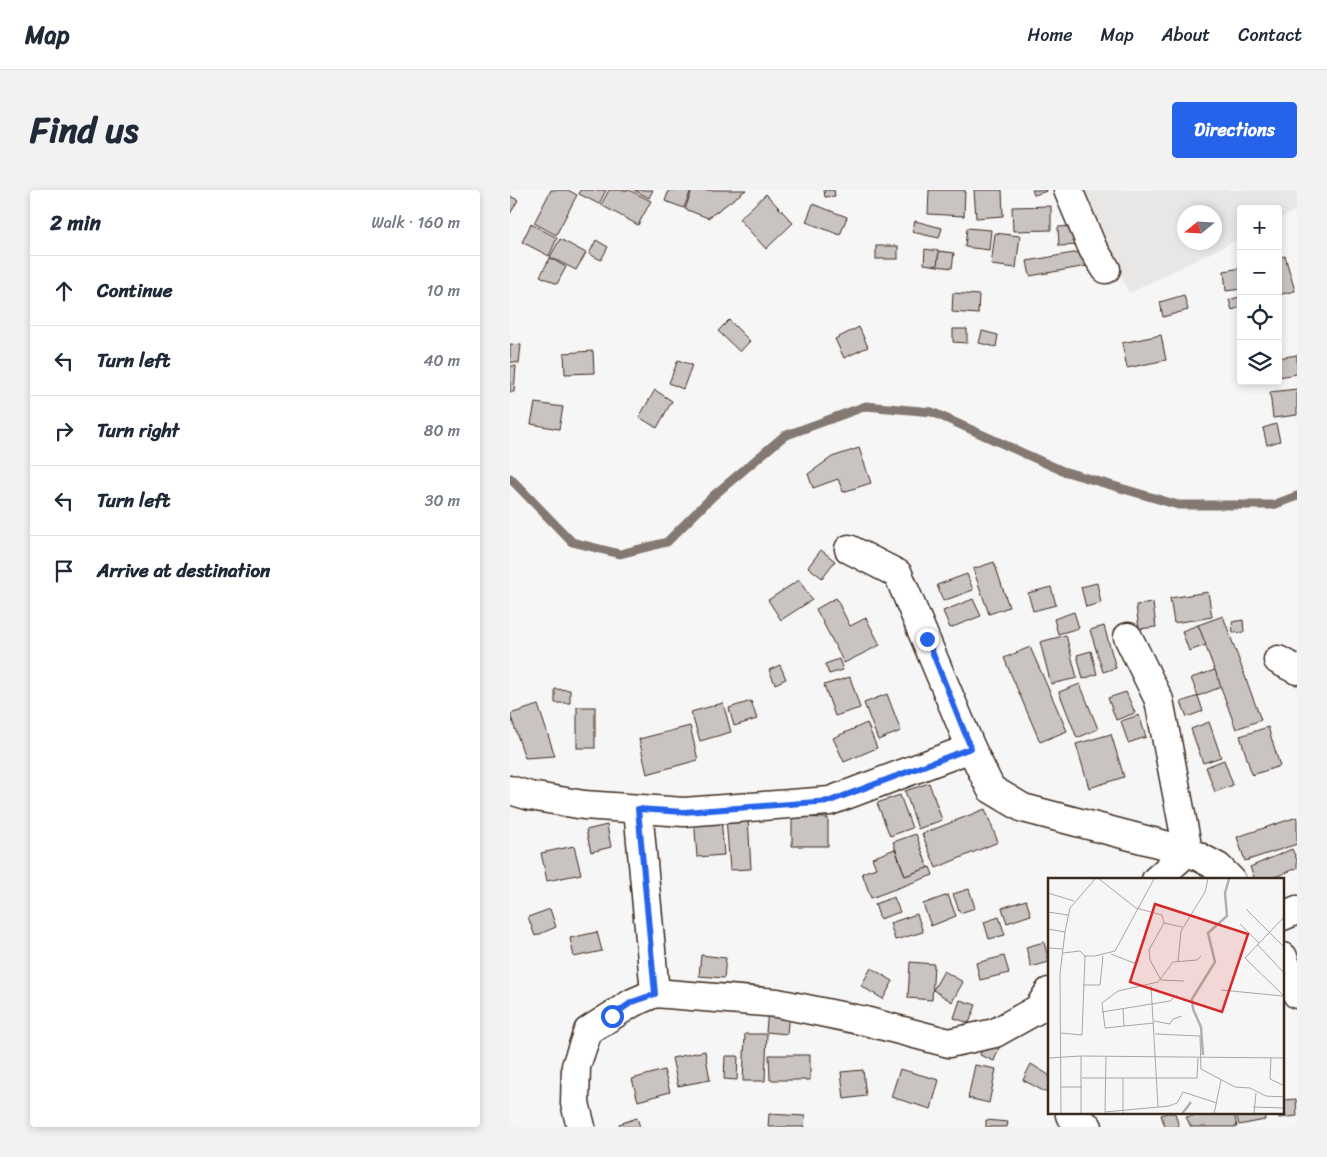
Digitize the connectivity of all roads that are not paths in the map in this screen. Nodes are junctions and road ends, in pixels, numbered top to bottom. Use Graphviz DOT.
graph roads {
  1 [pos="1068,190"];
  2 [pos="1106,269"];
  3 [pos="849,549"];
  4 [pos="1128,637"];
  5 [pos="971,748"];
  6 [pos="510,790"];
  7 [pos="638,809"];
  8 [pos="1188,851"];
  9 [pos="1158,878"];
  10 [pos="1229,878"];
  11 [pos="1297,910"];
  12 [pos="1284,916"];
  13 [pos="1284,960"];
  14 [pos="655,994"];
  15 [pos="1297,994"];
  16 [pos="1048,995"];
  17 [pos="581,1127"];
  1 -- 2 [label="street"];
  3 -- 5 [label="street"];
  4 -- 8 [label="street"];
  5 -- 7 [label="street"];
  5 -- 8 [label="street"];
  6 -- 7 [label="street"];
  7 -- 14 [label="street"];
  8 -- 9 [label="street"];
  8 -- 10 [label="street"];
  11 -- 12 [label="street"];
  13 -- 15 [label="street"];
  14 -- 16 [label="street"];
  14 -- 17 [label="street"];
}
